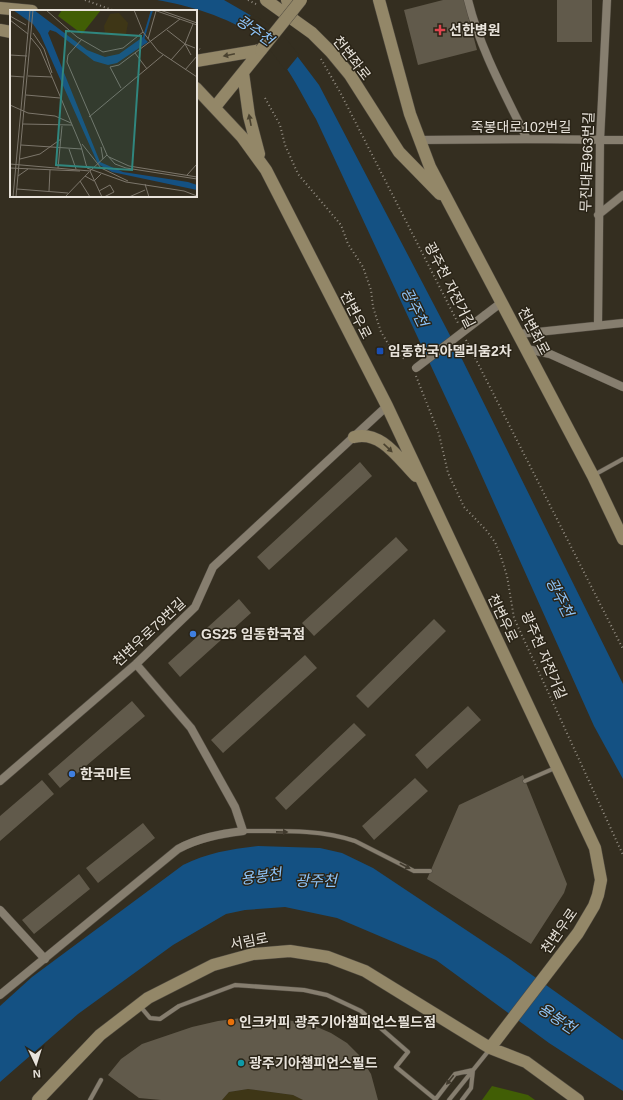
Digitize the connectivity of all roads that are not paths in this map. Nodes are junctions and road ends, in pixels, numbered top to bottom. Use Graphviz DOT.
graph roads {
  1 [pos="287,0"];
  2 [pos="301,0"];
  3 [pos="379,0"];
  4 [pos="468,0"];
  5 [pos="607,0"];
  6 [pos="261,3"];
  7 [pos="0,8"];
  8 [pos="21,10"];
  9 [pos="292,12"];
  10 [pos="0,30"];
  11 [pos="10,32"];
  12 [pos="261,50"];
  13 [pos="197,61"];
  14 [pos="243,74"];
  15 [pos="197,89"];
  16 [pos="197,98"];
  17 [pos="215,107"];
  18 [pos="527,139"];
  19 [pos="419,140"];
  20 [pos="600,140"];
  21 [pos="623,140"];
  22 [pos="266,170"];
  23 [pos="623,195"];
  24 [pos="448,201"];
  25 [pos="598,215"];
  26 [pos="502,302"];
  27 [pos="623,323"];
  28 [pos="598,324"];
  29 [pos="519,334"];
  30 [pos="527,349"];
  31 [pos="416,372"];
  32 [pos="623,387"];
  33 [pos="387,406"];
  34 [pos="354,437"];
  35 [pos="623,458"];
  36 [pos="593,476"];
  37 [pos="423,483"];
  38 [pos="623,539"];
  39 [pos="136,664"];
  40 [pos="557,767"];
  41 [pos="0,781"];
  42 [pos="526,781"];
  43 [pos="243,831"];
  44 [pos="430,871"];
  45 [pos="0,910"];
  46 [pos="45,959"];
  47 [pos="0,995"];
  48 [pos="139,1004"];
  49 [pos="490,1048"];
  50 [pos="472,1070"];
  51 [pos="101,1080"];
  52 [pos="38,1100"];
  53 [pos="90,1100"];
  54 [pos="435,1100"];
  55 [pos="449,1100"];
  56 [pos="462,1100"];
  57 [pos="578,1100"];
  1 -- 9 [label="street"];
  2 -- 9 [label="street, bridge"];
  3 -- 19 [label="street, 천변좌로"];
  4 -- 18 [label="street"];
  5 -- 20 [label="street, 무진대로963번길"];
  6 -- 24 [label="street, 천변좌로"];
  7 -- 8 [label="street"];
  9 -- 12 [label="street, bridge"];
  10 -- 11 [label="street"];
  12 -- 13 [label="street, one-way"];
  12 -- 14 [label="street"];
  14 -- 17 [label="street"];
  22 -- 14 [label="street, one-way"];
  15 -- 17 [label="street, 천변우로"];
  16 -- 17 [label="street, 천변우로"];
  17 -- 22 [label="street, 천변우로"];
  18 -- 19 [label="street, 죽봉대로102번길"];
  18 -- 20 [label="street, 죽봉대로102번길"];
  19 -- 24 [label="street, 천변좌로"];
  20 -- 21 [label="street, 죽봉대로102번길"];
  20 -- 25 [label="street, 무진대로963번길"];
  22 -- 33 [label="street, 천변우로"];
  23 -- 25 [label="street"];
  24 -- 26 [label="street, 천변좌로"];
  25 -- 28 [label="street, 무진대로963번길"];
  26 -- 29 [label="street, 천변좌로"];
  26 -- 31 [label="street, bridge"];
  27 -- 28 [label="street"];
  28 -- 29 [label="street"];
  29 -- 30 [label="street, 천변좌로"];
  30 -- 32 [label="street"];
  30 -- 36 [label="street, 천변좌로"];
  33 -- 34 [label="street, 천변우로79번길"];
  33 -- 37 [label="street, 천변우로"];
  34 -- 37 [label="street, one-way"];
  34 -- 39 [label="street, 천변우로79번길"];
  35 -- 36 [label="lane"];
  36 -- 38 [label="street, 천변좌로"];
  37 -- 40 [label="street, 천변우로"];
  39 -- 41 [label="street, 천변우로79번길"];
  39 -- 43 [label="street"];
  40 -- 42 [label="lane"];
  40 -- 49 [label="street, 천변우로"];
  43 -- 44 [label="lane, one-way"];
  43 -- 46 [label="street"];
  45 -- 46 [label="street"];
  46 -- 47 [label="street"];
  48 -- 49 [label="street, 서림로"];
  48 -- 52 [label="street, 서림로"];
  48 -- 54 [label="lane"];
  49 -- 50 [label="lane"];
  49 -- 57 [label="street"];
  50 -- 54 [label="lane, one-way"];
  50 -- 55 [label="lane"];
  50 -- 56 [label="lane"];
  51 -- 53 [label="lane"];
}
